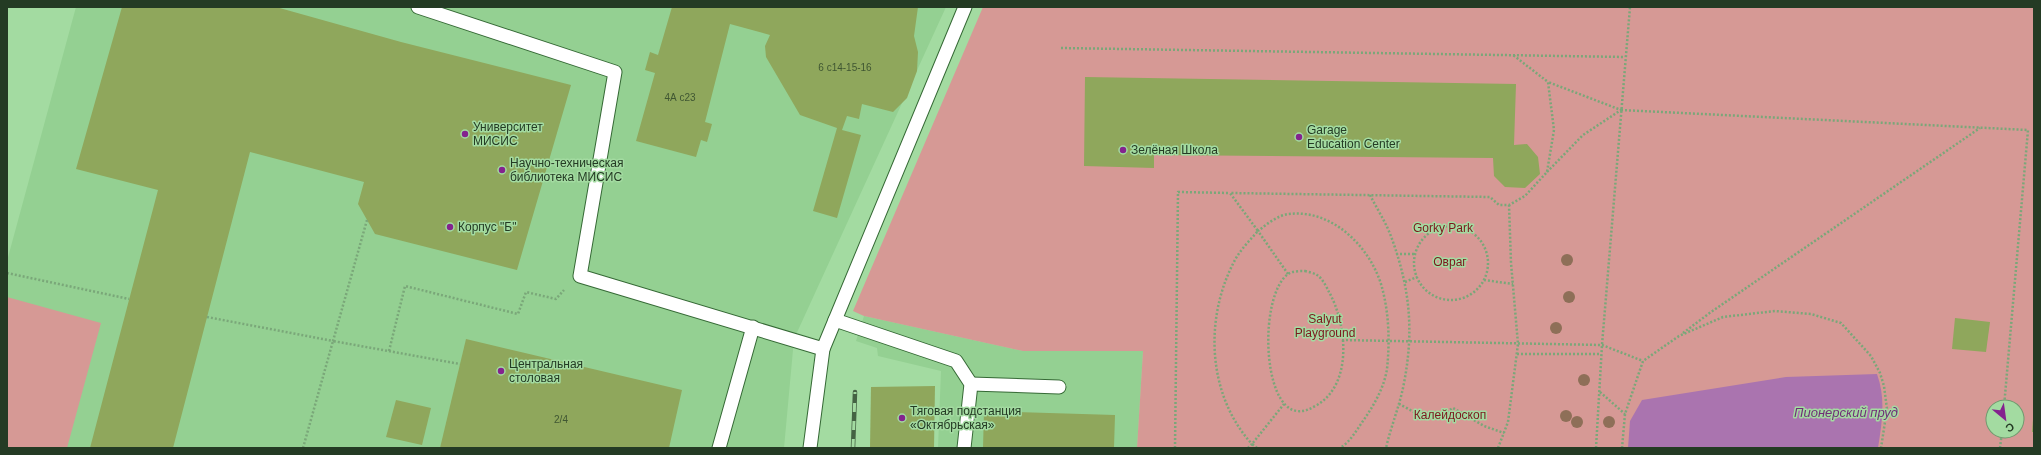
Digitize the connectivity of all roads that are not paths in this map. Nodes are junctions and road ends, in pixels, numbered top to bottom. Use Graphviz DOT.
graph roads {
  1 [pos="418,7"];
  2 [pos="965,7"];
  3 [pos="835,320"];
  4 [pos="752,327"];
  5 [pos="823,349"];
  6 [pos="971,384"];
  7 [pos="1059,387"];
  8 [pos="719,448"];
  9 [pos="810,448"];
  10 [pos="964,448"];
  1 -- 4 [label="lane"];
  2 -- 3 [label="lane"];
  3 -- 5 [label="lane"];
  3 -- 6 [label="lane"];
  4 -- 5 [label="lane"];
  4 -- 8 [label="lane"];
  5 -- 9 [label="lane"];
  6 -- 7 [label="lane"];
  6 -- 10 [label="lane"];
}
